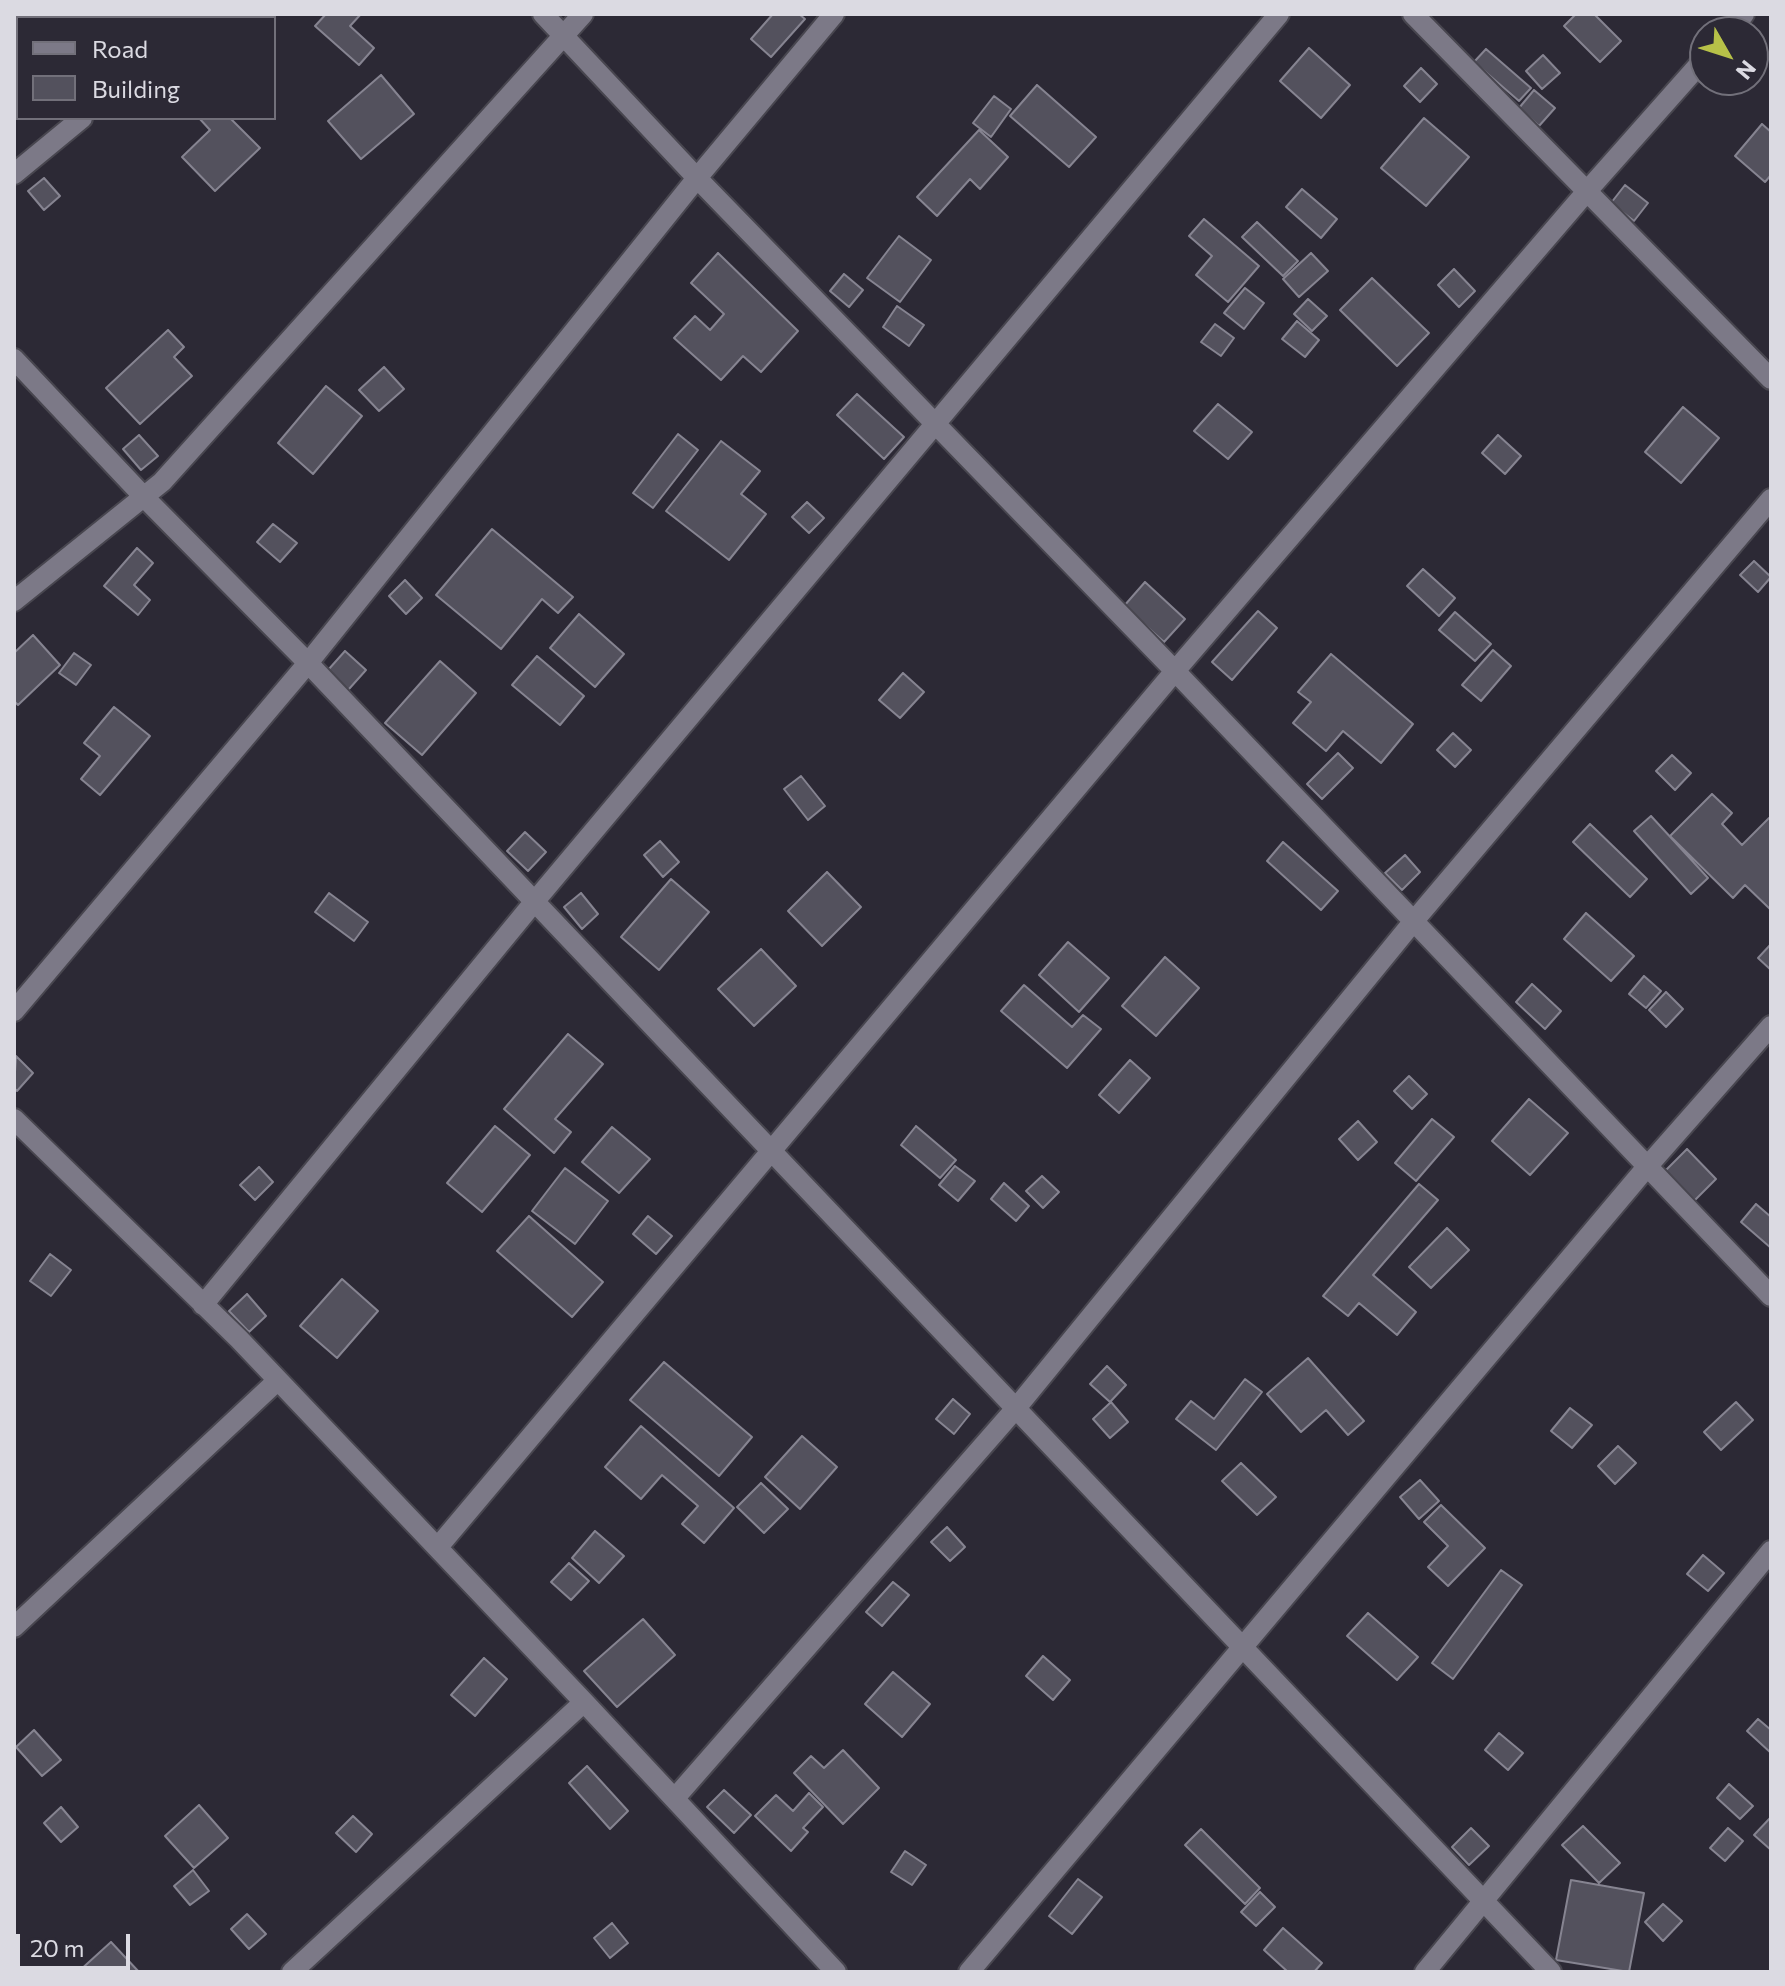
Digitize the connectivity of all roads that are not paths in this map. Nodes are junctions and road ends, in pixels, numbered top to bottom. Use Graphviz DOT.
graph roads {
  1 [pos="543,14"];
  2 [pos="583,14"];
  3 [pos="834,14"];
  4 [pos="1279,14"];
  5 [pos="1413,14"];
  6 [pos="564,36"];
  7 [pos="1689,76"];
  8 [pos="80,120"];
  9 [pos="14,174"];
  10 [pos="697,178"];
  11 [pos="1588,190"];
  12 [pos="14,359"];
  13 [pos="1771,379"];
  14 [pos="935,422"];
  15 [pos="145,498"];
  16 [pos="1771,499"];
  17 [pos="14,601"];
  18 [pos="308,663"];
  19 [pos="1175,671"];
  20 [pos="535,901"];
  21 [pos="1413,922"];
  22 [pos="14,1011"];
  23 [pos="1771,1026"];
  24 [pos="14,1119"];
  25 [pos="771,1153"];
  26 [pos="1646,1168"];
  27 [pos="1771,1296"];
  28 [pos="203,1305"];
  29 [pos="277,1381"];
  30 [pos="1017,1407"];
  31 [pos="438,1547"];
  32 [pos="1771,1551"];
  33 [pos="14,1627"];
  34 [pos="1243,1646"];
  35 [pos="584,1702"];
  36 [pos="675,1798"];
  37 [pos="1484,1902"];
  38 [pos="292,1972"];
  39 [pos="836,1972"];
  40 [pos="969,1972"];
  41 [pos="1425,1972"];
  42 [pos="1551,1972"];
  1 -- 6 [label="street"];
  2 -- 6 [label="street"];
  3 -- 10 [label="street"];
  4 -- 14 [label="street"];
  5 -- 11 [label="street"];
  6 -- 10 [label="street"];
  6 -- 15 [label="street"];
  7 -- 11 [label="street"];
  8 -- 9 [label="street"];
  10 -- 14 [label="street"];
  10 -- 18 [label="street"];
  11 -- 13 [label="street"];
  11 -- 19 [label="street"];
  12 -- 15 [label="street"];
  14 -- 19 [label="street"];
  14 -- 20 [label="street"];
  15 -- 17 [label="street"];
  15 -- 18 [label="street"];
  16 -- 21 [label="street"];
  18 -- 20 [label="street"];
  18 -- 22 [label="street"];
  19 -- 21 [label="street"];
  19 -- 25 [label="street"];
  20 -- 25 [label="street"];
  20 -- 28 [label="street"];
  21 -- 26 [label="street"];
  21 -- 30 [label="street"];
  23 -- 26 [label="street"];
  24 -- 28 [label="street"];
  25 -- 30 [label="street"];
  25 -- 31 [label="street"];
  26 -- 27 [label="street"];
  26 -- 34 [label="street"];
  28 -- 29 [label="street"];
  29 -- 31 [label="street"];
  29 -- 33 [label="street"];
  30 -- 34 [label="street"];
  30 -- 36 [label="street"];
  31 -- 35 [label="street"];
  32 -- 37 [label="street"];
  34 -- 37 [label="street"];
  34 -- 40 [label="street"];
  35 -- 36 [label="street"];
  35 -- 38 [label="street"];
  36 -- 39 [label="street"];
  37 -- 41 [label="street"];
  37 -- 42 [label="street"];
}
